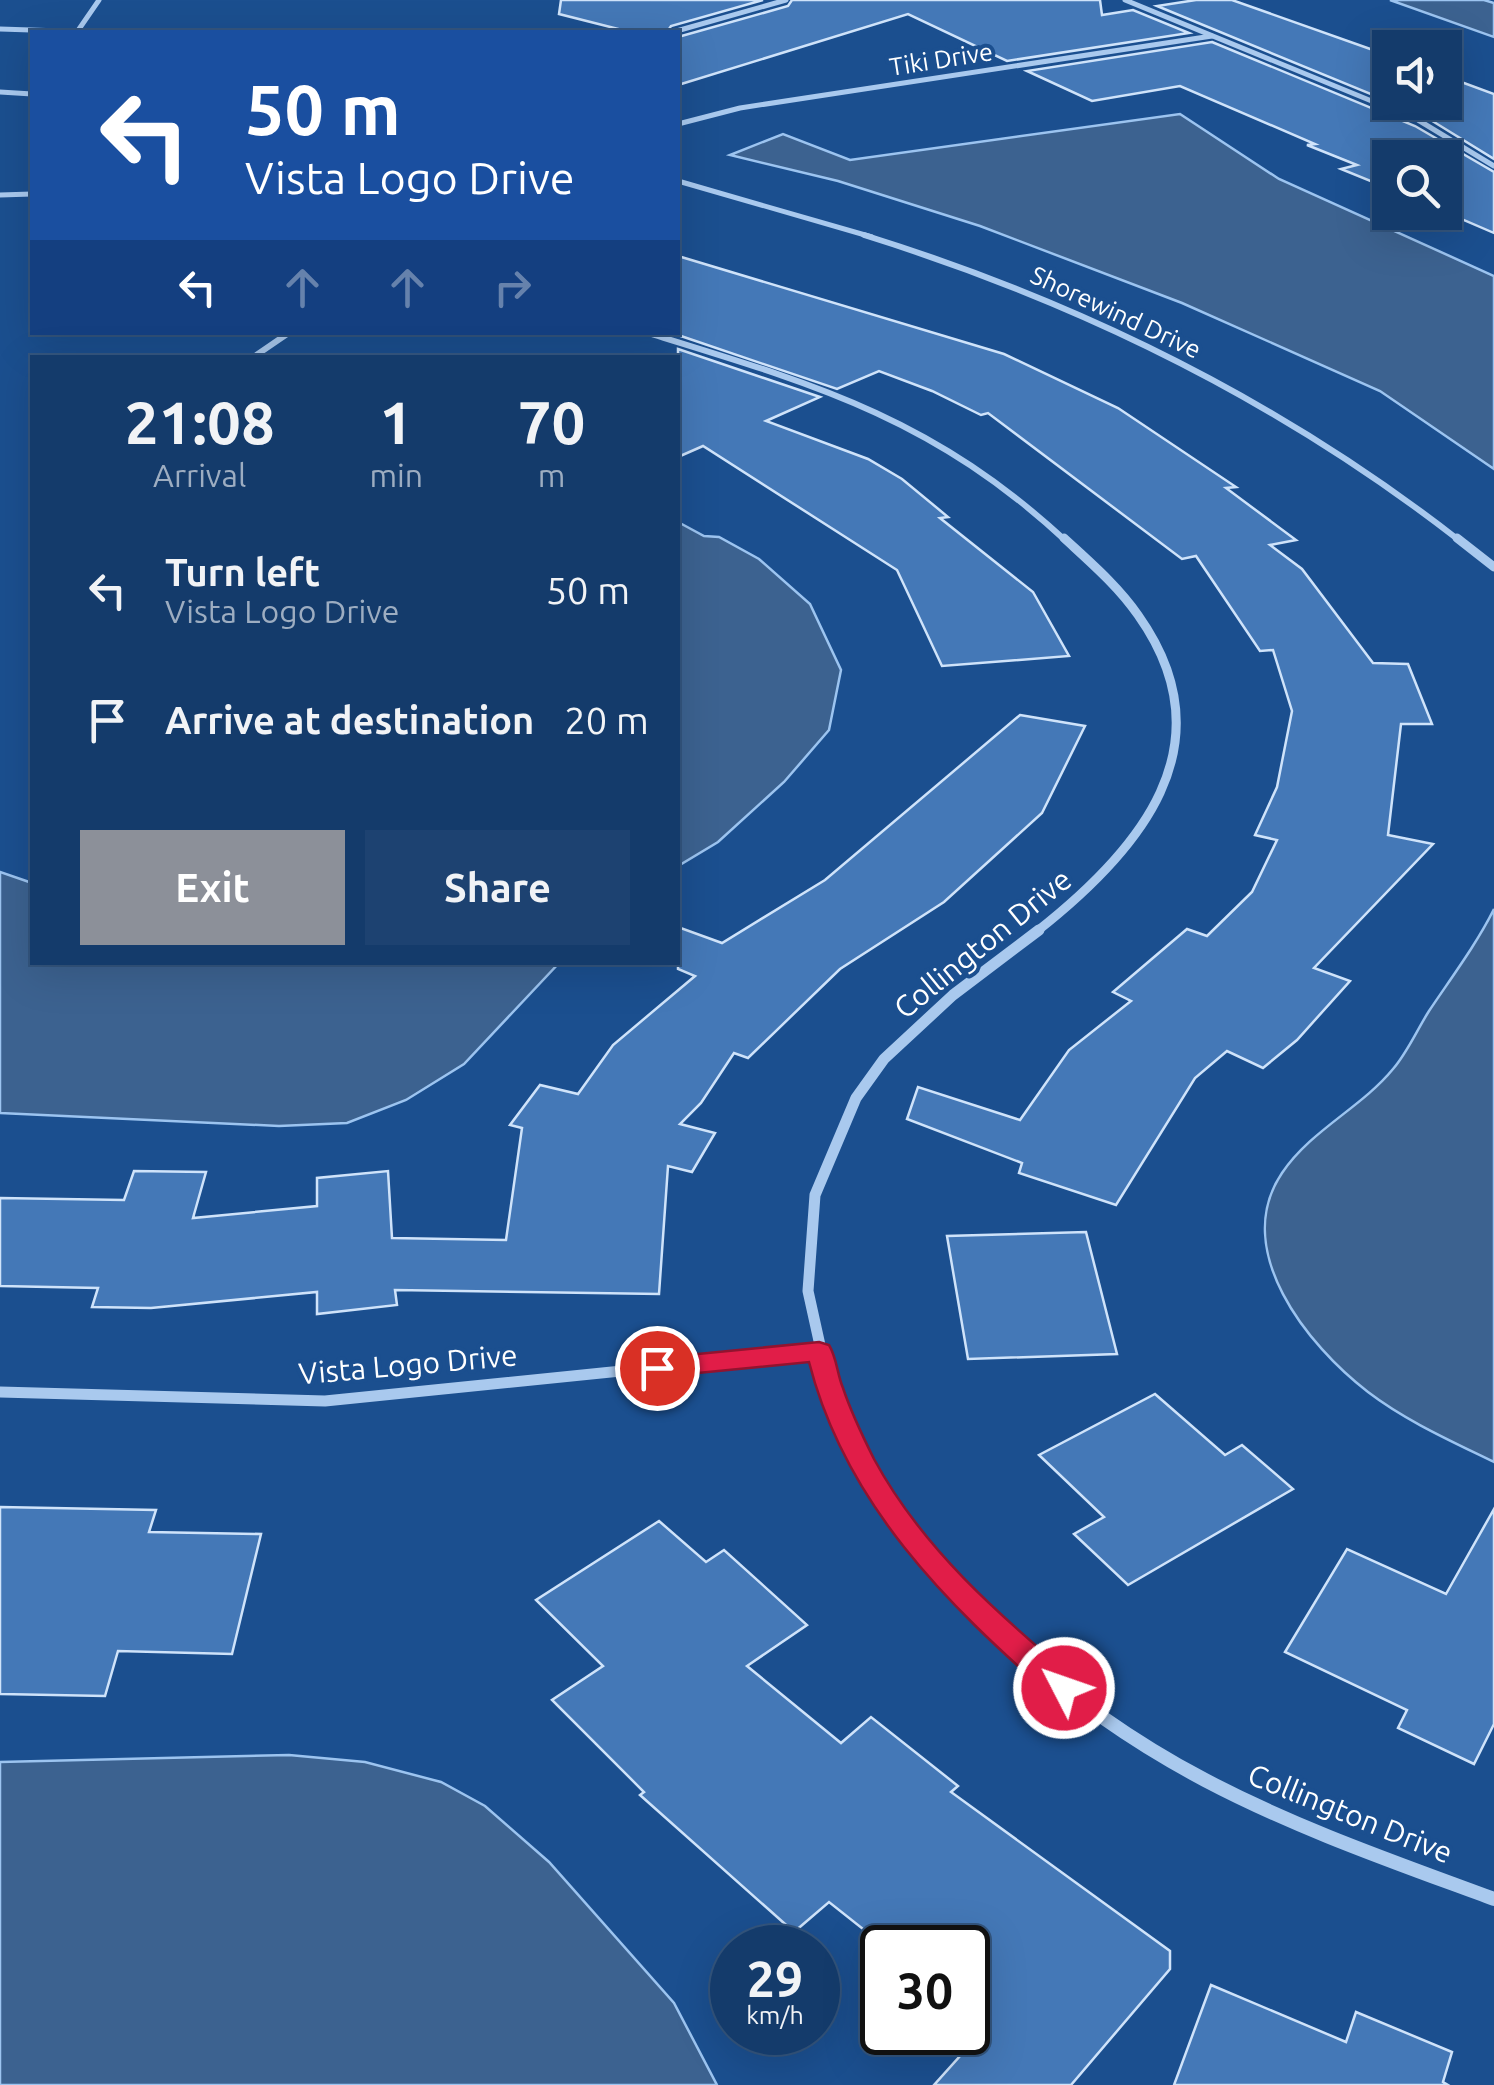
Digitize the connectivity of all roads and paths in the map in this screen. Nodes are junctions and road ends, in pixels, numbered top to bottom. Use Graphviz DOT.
graph roads {
  1 [pos="99,0"];
  2 [pos="786,0"];
  3 [pos="1125,0"];
  4 [pos="0,30"];
  5 [pos="78,30"];
  6 [pos="680,30"];
  7 [pos="30,31"];
  8 [pos="1212,36"];
  9 [pos="0,92"];
  10 [pos="30,94"];
  11 [pos="680,123"];
  12 [pos="1494,166"];
  13 [pos="680,183"];
  14 [pos="30,194"];
  15 [pos="0,195"];
  16 [pos="286,335"];
  17 [pos="654,335"];
  18 [pos="256,355"];
  19 [pos="1494,568"];
  20 [pos="819,1351"];
  21 [pos="0,1392"];
  22 [pos="1494,1899"];
  1 -- 5 [label="street"];
  2 -- 6 [label="street"];
  3 -- 8 [label="street"];
  4 -- 7 [label="street"];
  8 -- 11 [label="street, Tiki Drive"];
  8 -- 12 [label="street"];
  9 -- 10 [label="street"];
  13 -- 19 [label="street, Shorewind Drive"];
  14 -- 15 [label="street"];
  16 -- 18 [label="street"];
  17 -- 20 [label="street, Collington Drive"];
  20 -- 21 [label="street, Vista Logo Drive"];
  20 -- 22 [label="street, Collington Drive"];
}
